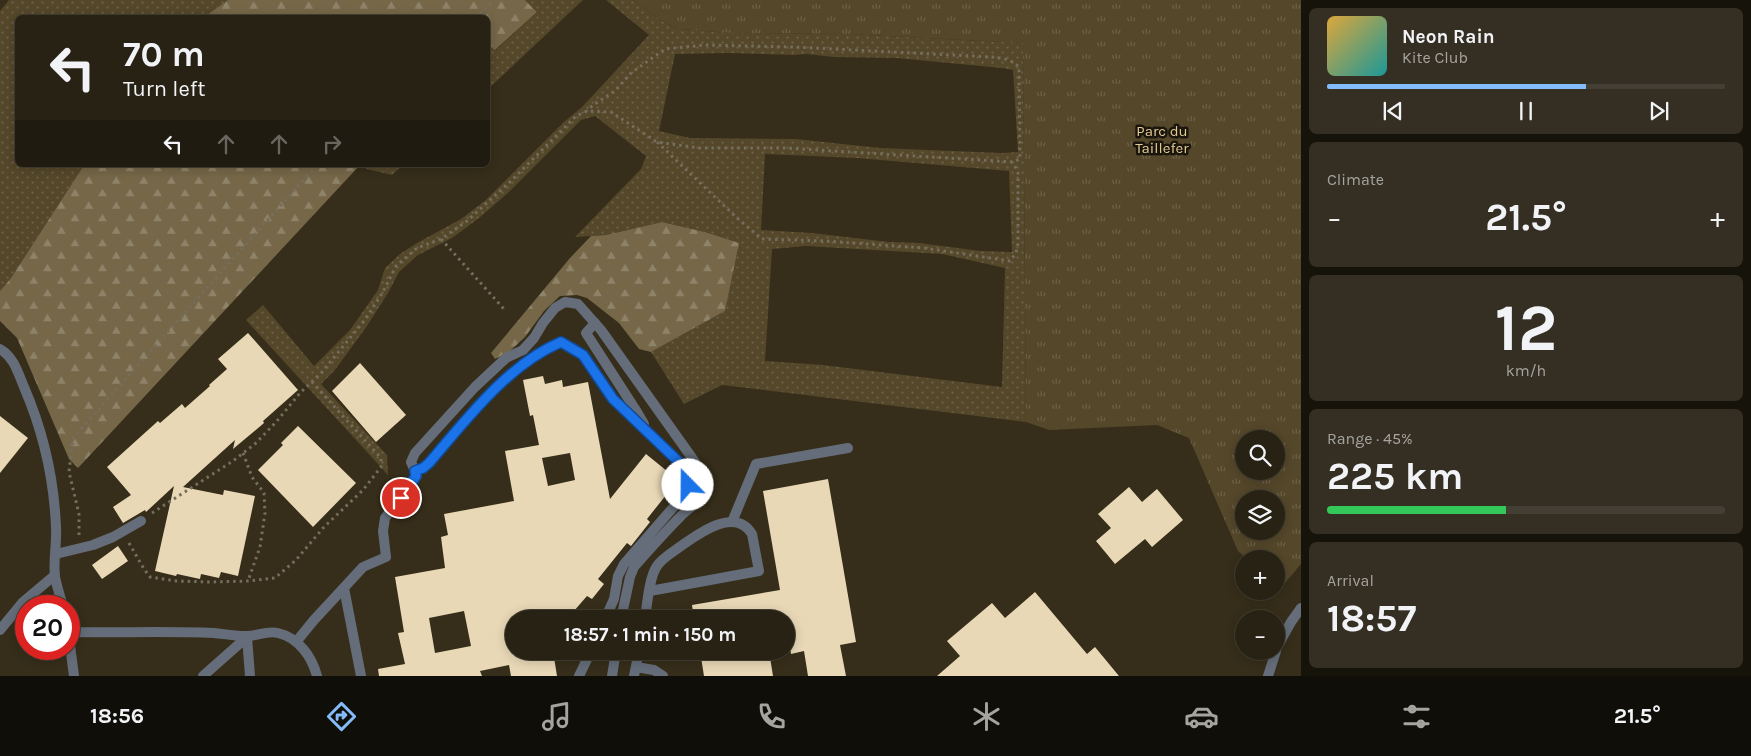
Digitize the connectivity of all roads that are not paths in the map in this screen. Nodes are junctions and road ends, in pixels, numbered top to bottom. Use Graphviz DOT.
graph roads {
  1 [pos="595,323"];
  2 [pos="0,349"];
  3 [pos="646,429"];
  4 [pos="848,448"];
  5 [pos="415,471"];
  6 [pos="141,521"];
  7 [pos="732,522"];
  8 [pos="56,554"];
  9 [pos="55,575"];
  10 [pos="344,588"];
  11 [pos="650,591"];
  12 [pos="60,595"];
  13 [pos="1301,608"];
  14 [pos="609,610"];
  15 [pos="623,610"];
  16 [pos="647,610"];
  17 [pos="0,630"];
  18 [pos="80,632"];
  19 [pos="1285,633"];
  20 [pos="247,637"];
  21 [pos="296,642"];
  22 [pos="72,660"];
  23 [pos="587,660"];
  24 [pos="615,660"];
  25 [pos="1273,660"];
  26 [pos="635,672"];
  27 [pos="74,676"];
  28 [pos="203,676"];
  29 [pos="250,676"];
  30 [pos="318,676"];
  31 [pos="362,676"];
  32 [pos="579,676"];
  33 [pos="612,676"];
  34 [pos="664,676"];
  35 [pos="1268,676"];
  1 -- 3 [label="street"];
  1 -- 5 [label="street"];
  1 -- 15 [label="street"];
  2 -- 8 [label="street"];
  3 -- 5 [label="street"];
  3 -- 14 [label="street"];
  4 -- 7 [label="street"];
  5 -- 10 [label="street"];
  6 -- 8 [label="street"];
  7 -- 11 [label="street"];
  7 -- 11 [label="street"];
  8 -- 9 [label="street"];
  9 -- 12 [label="street"];
  9 -- 17 [label="street"];
  10 -- 21 [label="street"];
  10 -- 31 [label="street"];
  11 -- 16 [label="street"];
  13 -- 19 [label="street"];
  18 -- 20 [label="street"];
  20 -- 21 [label="street"];
  20 -- 28 [label="street"];
  20 -- 29 [label="street"];
  21 -- 30 [label="street"];
  22 -- 27 [label="street"];
  23 -- 32 [label="street"];
  24 -- 33 [label="street"];
  25 -- 35 [label="street"];
  26 -- 34 [label="street"];
}
